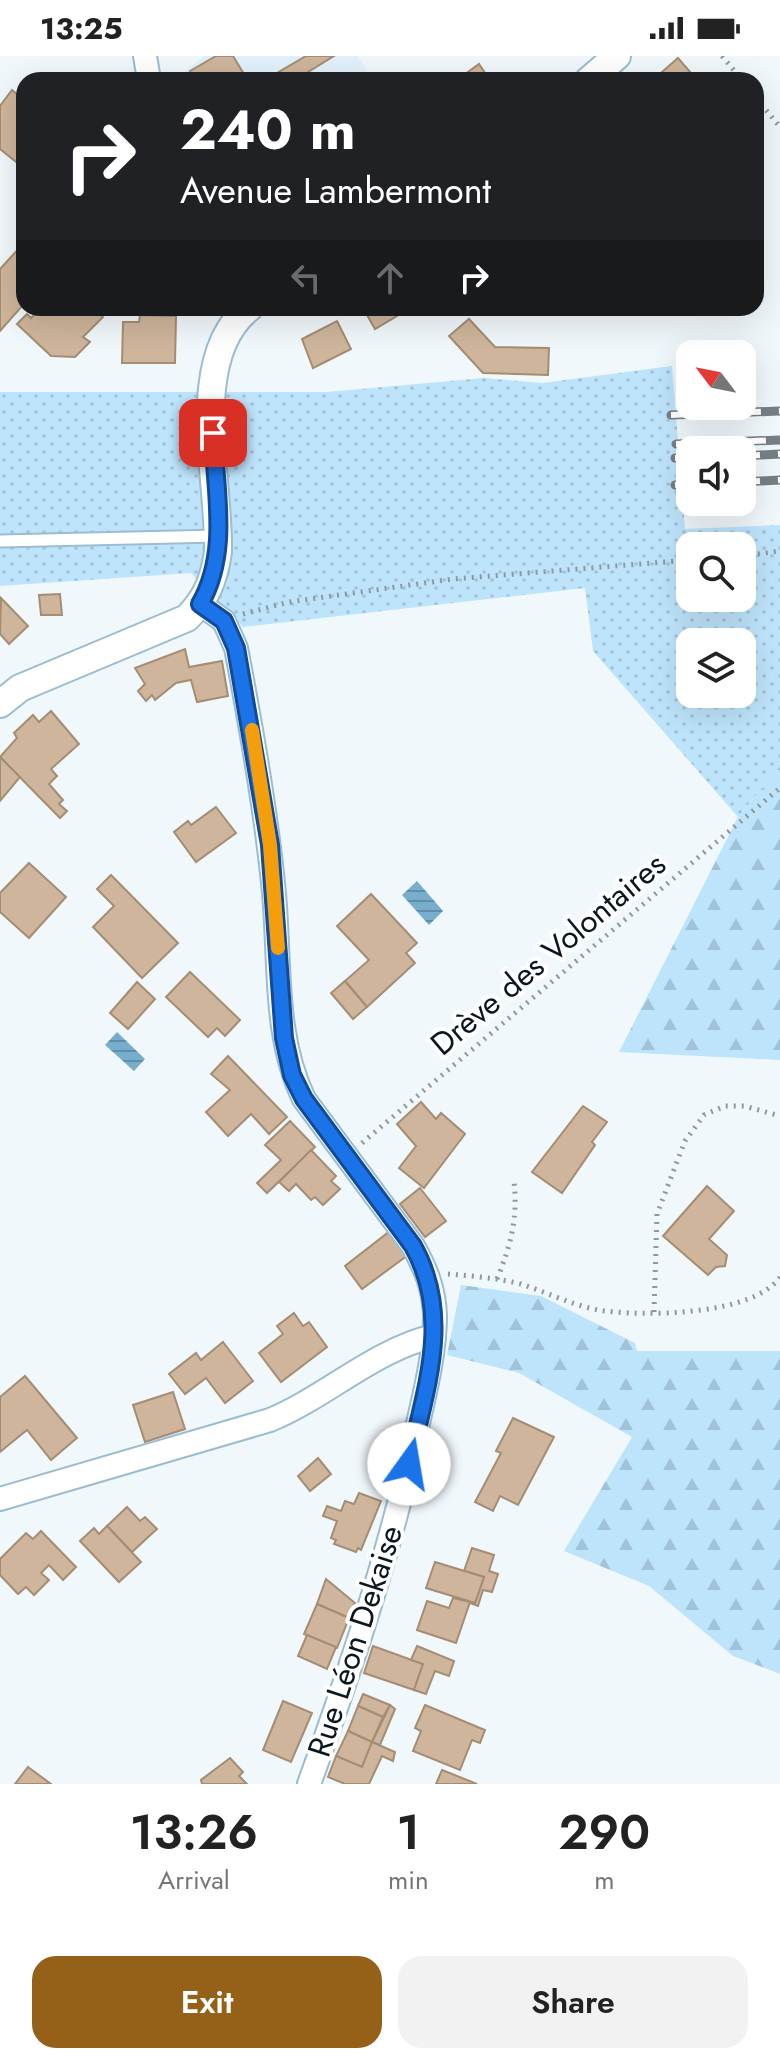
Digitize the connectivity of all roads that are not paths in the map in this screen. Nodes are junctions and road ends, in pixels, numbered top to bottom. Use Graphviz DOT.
graph roads {
  1 [pos="617,56"];
  2 [pos="598,72"];
  3 [pos="236,316"];
  4 [pos="219,536"];
  5 [pos="0,541"];
  6 [pos="200,604"];
  7 [pos="0,704"];
  8 [pos="434,1336"];
  9 [pos="0,1499"];
  10 [pos="309,1784"];
  1 -- 2 [label="street"];
  3 -- 4 [label="street"];
  4 -- 5 [label="lane"];
  4 -- 6 [label="street"];
  6 -- 7 [label="street"];
  6 -- 8 [label="street, Rue Léon Dekaise"];
  8 -- 9 [label="street"];
  8 -- 10 [label="street, Rue Léon Dekaise"];
}
